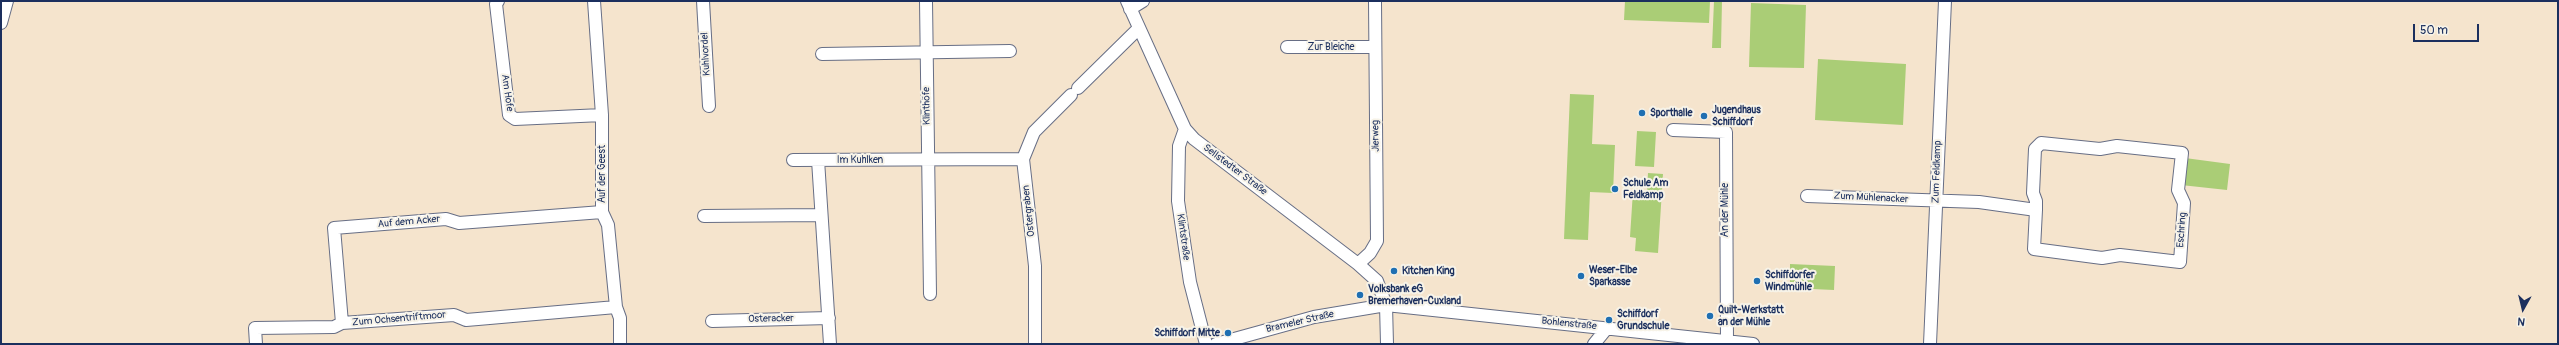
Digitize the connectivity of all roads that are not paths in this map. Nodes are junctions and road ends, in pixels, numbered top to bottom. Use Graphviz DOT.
graph roads {
  1 [pos="7,1"];
  2 [pos="498,1"];
  3 [pos="594,1"];
  4 [pos="703,1"];
  5 [pos="926,1"];
  6 [pos="1143,1"];
  7 [pos="1375,1"];
  8 [pos="1945,1"];
  9 [pos="1129,5"];
  10 [pos="1,23"];
  11 [pos="1138,29"];
  12 [pos="1287,47"];
  13 [pos="1375,47"];
  14 [pos="1010,51"];
  15 [pos="926,53"];
  16 [pos="822,54"];
  17 [pos="710,106"];
  18 [pos="602,114"];
  19 [pos="1185,129"];
  20 [pos="1673,130"];
  21 [pos="1023,159"];
  22 [pos="793,160"];
  23 [pos="818,160"];
  24 [pos="928,160"];
  25 [pos="1807,196"];
  26 [pos="1936,201"];
  27 [pos="2036,210"];
  28 [pos="602,212"];
  29 [pos="821,215"];
  30 [pos="704,216"];
  31 [pos="1358,264"];
  32 [pos="930,294"];
  33 [pos="1386,305"];
  34 [pos="616,307"];
  35 [pos="829,318"];
  36 [pos="712,321"];
  37 [pos="342,323"];
  38 [pos="1606,328"];
  39 [pos="1653,339"];
  40 [pos="1727,341"];
  41 [pos="256,344"];
  42 [pos="620,344"];
  43 [pos="830,344"];
  44 [pos="1035,344"];
  45 [pos="1206,344"];
  46 [pos="1216,344"];
  47 [pos="1387,344"];
  48 [pos="1594,344"];
  49 [pos="1753,344"];
  50 [pos="1930,344"];
  1 -- 10 [label="street"];
  2 -- 18 [label="street, Am Hofe"];
  3 -- 18 [label="street, Auf der Geest"];
  4 -- 17 [label="street, Kuhlvordel"];
  5 -- 15 [label="street, Klinthöfe"];
  6 -- 9 [label="street"];
  7 -- 13 [label="street, Jierweg"];
  8 -- 26 [label="street, Zum Feldkamp"];
  9 -- 11 [label="street, Sellstedter Straße"];
  11 -- 19 [label="street, Sellstedter Straße"];
  11 -- 21 [label="street, Ostergraben"];
  12 -- 13 [label="street, Zur Bleiche"];
  13 -- 31 [label="street, Jierweg"];
  14 -- 15 [label="street"];
  15 -- 16 [label="street"];
  15 -- 24 [label="street, Klinthöfe"];
  18 -- 28 [label="street, Auf der Geest"];
  19 -- 31 [label="street, Sellstedter Straße"];
  19 -- 45 [label="street, Klintstraße"];
  20 -- 40 [label="street, An der Mühle"];
  21 -- 24 [label="street, Im Kuhlken"];
  21 -- 44 [label="street, Ostergraben"];
  22 -- 23 [label="street, Im Kuhlken"];
  23 -- 24 [label="street, Im Kuhlken"];
  23 -- 29 [label="street"];
  24 -- 32 [label="street"];
  25 -- 26 [label="street, Zum Mühlenacker"];
  26 -- 27 [label="street"];
  26 -- 50 [label="street, Zum Feldkamp"];
  27 -- 27 [label="street, Eschring"];
  28 -- 34 [label="street, Auf der Geest"];
  28 -- 37 [label="street, Auf dem Acker"];
  29 -- 30 [label="street"];
  29 -- 35 [label="street"];
  31 -- 33 [label="street, Sellstedter Straße"];
  33 -- 38 [label="street, Bohlenstraße"];
  33 -- 46 [label="street, Brameler Straße"];
  33 -- 47 [label="street, Sellstedter Straße"];
  34 -- 37 [label="street, Zum Ochsentriftmoor"];
  34 -- 42 [label="street, Auf der Geest"];
  35 -- 36 [label="street, Osteracker"];
  35 -- 43 [label="street"];
  37 -- 41 [label="street, Zum Ochsentriftmoor"];
  38 -- 39 [label="street, Bohlenstraße"];
  38 -- 48 [label="street"];
  39 -- 40 [label="street, Bohlenstraße"];
  40 -- 49 [label="street, Bohlenstraße"];
}
